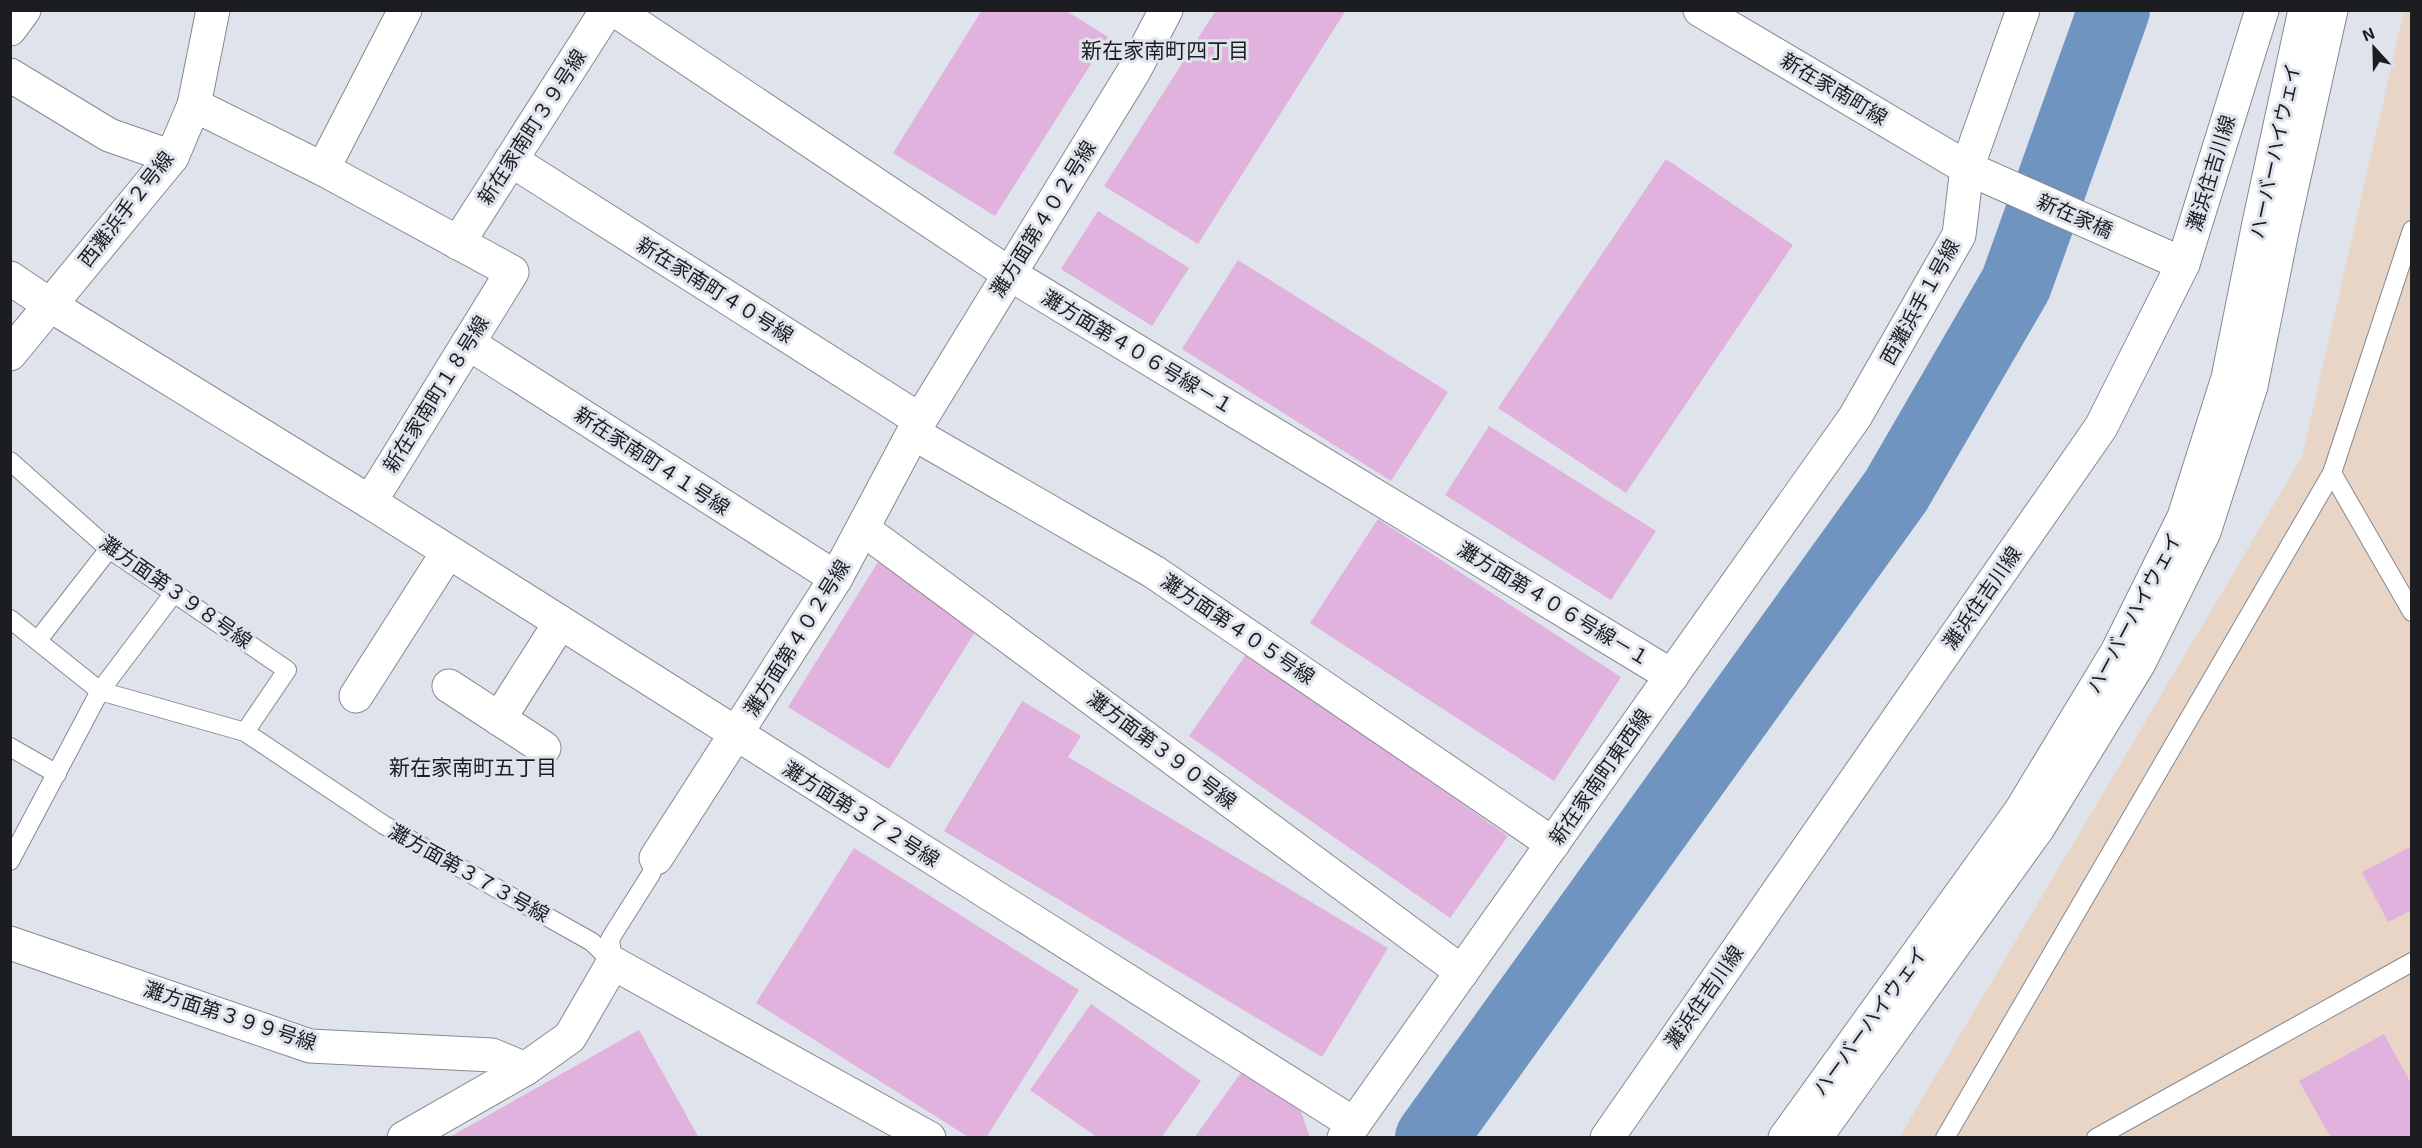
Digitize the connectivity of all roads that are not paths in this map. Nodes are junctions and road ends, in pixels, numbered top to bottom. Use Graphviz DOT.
graph roads {
  1 [pos="213,10"];
  2 [pos="405,10"];
  3 [pos="607,10"];
  4 [pos="615,10"];
  5 [pos="1166,10"];
  6 [pos="1700,10"];
  7 [pos="2023,10"];
  8 [pos="2262,10"];
  9 [pos="2305,10"];
  10 [pos="2331,10"];
  11 [pos="10,75"];
  12 [pos="194,105"];
  13 [pos="172,157"];
  14 [pos="510,160"];
  15 [pos="1967,168"];
  16 [pos="323,169"];
  17 [pos="2412,230"];
  18 [pos="458,243"];
  19 [pos="2183,264"];
  20 [pos="1008,273"];
  21 [pos="10,278"];
  22 [pos="50,305"];
  23 [pos="468,343"];
  24 [pos="10,354"];
  25 [pos="1855,417"];
  26 [pos="916,427"];
  27 [pos="10,461"];
  28 [pos="2332,473"];
  29 [pos="370,502"];
  30 [pos="863,529"];
  31 [pos="109,549"];
  32 [pos="448,552"];
  33 [pos="836,578"];
  34 [pos="174,593"];
  35 [pos="2412,612"];
  36 [pos="10,619"];
  37 [pos="560,623"];
  38 [pos="38,640"];
  39 [pos="1672,676"];
  40 [pos="449,686"];
  41 [pos="100,691"];
  42 [pos="356,696"];
  43 [pos="499,719"];
  44 [pos="245,732"];
  45 [pos="736,735"];
  46 [pos="10,747"];
  47 [pos="544,748"];
  48 [pos="57,774"];
  49 [pos="1553,844"];
  50 [pos="656,858"];
  51 [pos="10,861"];
  52 [pos="10,943"];
  53 [pos="2412,962"];
  54 [pos="614,963"];
  55 [pos="1462,972"];
  56 [pos="525,1069"];
  57 [pos="1349,1131"];
  58 [pos="404,1137"];
  59 [pos="928,1137"];
  60 [pos="1607,1137"];
  61 [pos="1785,1137"];
  62 [pos="1815,1137"];
  63 [pos="1946,1137"];
  64 [pos="2096,1137"];
  1 -- 12 [label="street, 西灘浜手２号線"];
  2 -- 16 [label="street"];
  3 -- 14 [label="street, 新在家南町３９号線"];
  4 -- 20 [label="street, 灘方面第４０６号線－１"];
  5 -- 20 [label="street, 灘方面第４０２号線"];
  6 -- 15 [label="street, 新在家南町線"];
  7 -- 15 [label="street, 西灘浜手１号線"];
  8 -- 19 [label="street, 灘浜住吉川線"];
  9 -- 61 [label="street, ハーバーハイウェイ"];
  10 -- 62 [label="street, ハーバーハイウェイ"];
  11 -- 13 [label="street"];
  12 -- 13 [label="street, 西灘浜手２号線"];
  12 -- 16 [label="street, 新在家南町１８号線"];
  13 -- 22 [label="street, 西灘浜手２号線"];
  14 -- 18 [label="street, 新在家南町３９号線"];
  14 -- 26 [label="street, 新在家南町４０号線"];
  15 -- 19 [label="street, 新在家橋"];
  15 -- 25 [label="street, 西灘浜手１号線"];
  16 -- 18 [label="street, 新在家南町１８号線"];
  17 -- 28 [label="lane"];
  18 -- 23 [label="street, 新在家南町１８号線"];
  19 -- 60 [label="street, 灘浜住吉川線"];
  20 -- 26 [label="street, 灘方面第４０２号線"];
  20 -- 39 [label="street, 灘方面第４０６号線－１"];
  21 -- 22 [label="street"];
  22 -- 24 [label="street, 西灘浜手２号線"];
  22 -- 29 [label="street"];
  23 -- 29 [label="street, 新在家南町１８号線"];
  23 -- 33 [label="street, 新在家南町４１号線"];
  25 -- 39 [label="street, 新在家南町東西線"];
  26 -- 30 [label="street, 灘方面第４０２号線"];
  26 -- 49 [label="street, 灘方面第４０５号線"];
  27 -- 31 [label="lane, 灘方面第３９８号線"];
  28 -- 35 [label="lane"];
  28 -- 63 [label="lane"];
  29 -- 32 [label="street, 灘方面第３７２号線"];
  30 -- 33 [label="street, 灘方面第４０２号線"];
  30 -- 55 [label="street, 灘方面第３９０号線"];
  31 -- 34 [label="lane, 灘方面第３９８号線"];
  31 -- 38 [label="lane"];
  32 -- 37 [label="street, 灘方面第３７２号線"];
  32 -- 42 [label="street"];
  33 -- 45 [label="street, 灘方面第４０２号線"];
  34 -- 41 [label="lane"];
  34 -- 44 [label="lane, 灘方面第３９８号線"];
  36 -- 38 [label="lane, 灘方面第３７３号線"];
  37 -- 43 [label="street"];
  37 -- 45 [label="street, 灘方面第３７２号線"];
  38 -- 41 [label="lane, 灘方面第３７３号線"];
  39 -- 49 [label="street, 新在家南町東西線"];
  40 -- 43 [label="street"];
  41 -- 44 [label="lane, 灘方面第３７３号線"];
  41 -- 48 [label="lane"];
  43 -- 47 [label="street"];
  44 -- 54 [label="lane, 灘方面第３７３号線"];
  45 -- 50 [label="street, 灘方面第４０２号線"];
  45 -- 57 [label="street, 灘方面第３７２号線"];
  46 -- 48 [label="lane"];
  48 -- 51 [label="lane"];
  49 -- 55 [label="street, 新在家南町東西線"];
  50 -- 54 [label="lane, 灘方面第４０２号線"];
  52 -- 56 [label="street, 灘方面第３９９号線"];
  53 -- 64 [label="lane"];
  54 -- 56 [label="street"];
  54 -- 59 [label="street, 灘方面第３７３号線"];
  55 -- 57 [label="street, 新在家南町東西線"];
  56 -- 58 [label="street"];
}
